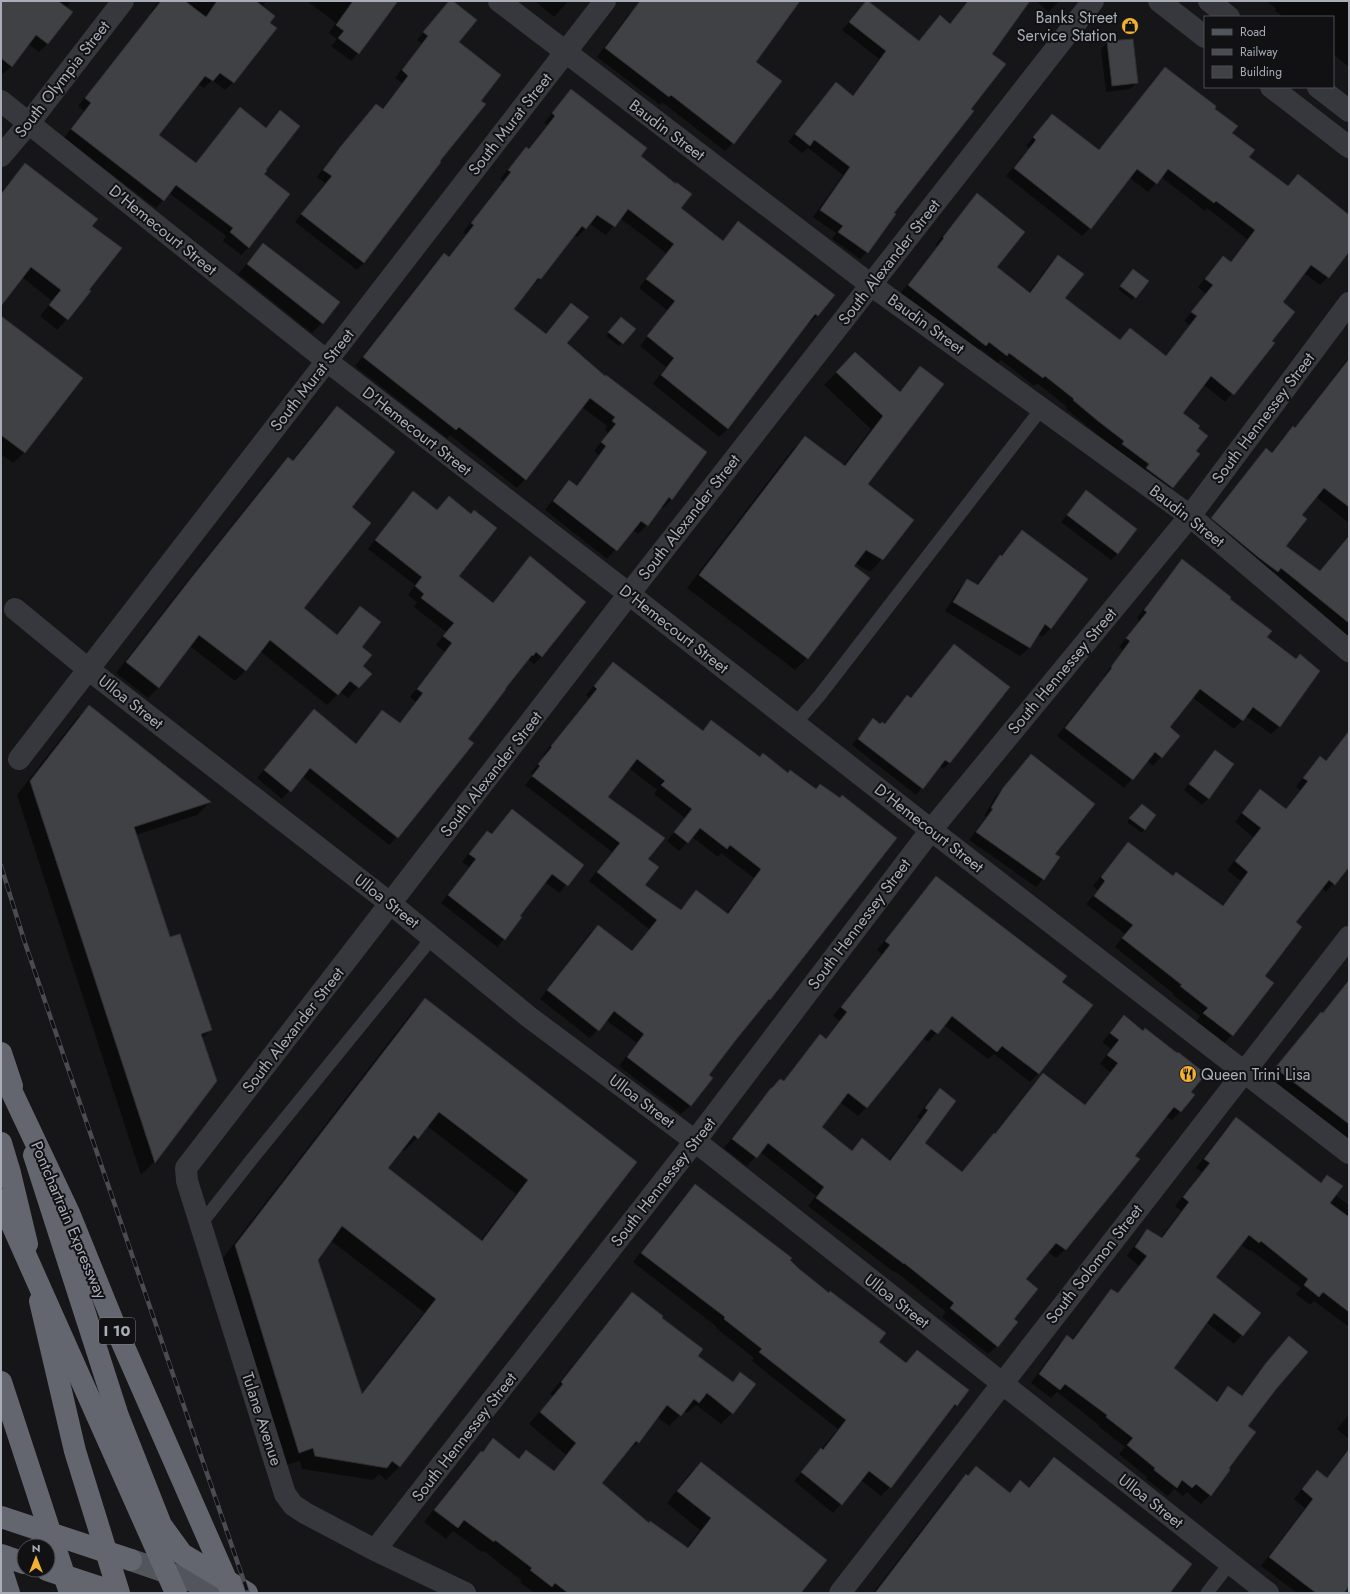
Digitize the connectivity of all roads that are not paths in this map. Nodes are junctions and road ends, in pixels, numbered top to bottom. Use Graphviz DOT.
graph roads {
  1 [pos="123,1"];
  2 [pos="500,1"];
  3 [pos="605,1"];
  4 [pos="1093,1"];
  5 [pos="1159,1"];
  6 [pos="1209,1"];
  7 [pos="1228,16"];
  8 [pos="1204,36"];
  9 [pos="565,52"];
  10 [pos="1272,88"];
  11 [pos="1319,88"];
  12 [pos="1,101"];
  13 [pos="1349,111"];
  14 [pos="29,123"];
  15 [pos="1349,147"];
  16 [pos="1,156"];
  17 [pos="871,285"];
  18 [pos="1349,303"];
  19 [pos="327,361"];
  20 [pos="1042,408"];
  21 [pos="1190,516"];
  22 [pos="629,594"];
  23 [pos="15,609"];
  24 [pos="1349,652"];
  25 [pos="88,669"];
  26 [pos="795,724"];
  27 [pos="19,759"];
  28 [pos="931,830"];
  29 [pos="391,904"];
  30 [pos="1349,937"];
  31 [pos="432,938"];
  32 [pos="1,1053"];
  33 [pos="1,1069"];
  34 [pos="1243,1072"];
  35 [pos="695,1141"];
  36 [pos="1,1142"];
  37 [pos="200,1150"];
  38 [pos="1349,1153"];
  39 [pos="1,1200"];
  40 [pos="200,1225"];
  41 [pos="1,1382"];
  42 [pos="1001,1384"];
  43 [pos="1,1517"];
  44 [pos="375,1550"];
  45 [pos="1,1555"];
  46 [pos="16,1560"];
  47 [pos="132,1560"];
  48 [pos="1230,1563"];
  49 [pos="1,1568"];
  50 [pos="56,1573"];
  51 [pos="9,1593"];
  52 [pos="70,1593"];
  53 [pos="118,1593"];
  54 [pos="176,1593"];
  55 [pos="227,1593"];
  56 [pos="232,1593"];
  57 [pos="247,1593"];
  58 [pos="465,1593"];
  59 [pos="840,1593"];
  60 [pos="1206,1593"];
  61 [pos="1268,1593"];
  1 -- 14 [label="street, South Olympia Street"];
  2 -- 9 [label="street, Baudin Street"];
  3 -- 9 [label="street, South Murat Street"];
  4 -- 17 [label="street, South Alexander Street"];
  5 -- 8 [label="street"];
  6 -- 7 [label="street"];
  9 -- 17 [label="street, Baudin Street"];
  9 -- 19 [label="street, South Murat Street"];
  10 -- 15 [label="street"];
  11 -- 13 [label="street"];
  12 -- 14 [label="street, D'Hemecourt Street"];
  14 -- 16 [label="street, South Olympia Street"];
  14 -- 19 [label="street, D'Hemecourt Street"];
  17 -- 20 [label="street, Baudin Street"];
  17 -- 22 [label="street, South Alexander Street"];
  18 -- 21 [label="street, South Hennessey Street"];
  19 -- 22 [label="street, D'Hemecourt Street"];
  19 -- 25 [label="street, South Murat Street"];
  20 -- 21 [label="street, Baudin Street"];
  20 -- 26 [label="lane"];
  21 -- 24 [label="street, Baudin Street"];
  21 -- 28 [label="street, South Hennessey Street"];
  22 -- 26 [label="street, D'Hemecourt Street"];
  22 -- 29 [label="street, South Alexander Street"];
  23 -- 25 [label="street, Ulloa Street"];
  25 -- 27 [label="street, South Murat Street"];
  25 -- 29 [label="street, Ulloa Street"];
  26 -- 28 [label="street, D'Hemecourt Street"];
  28 -- 34 [label="street, D'Hemecourt Street"];
  28 -- 35 [label="street, South Hennessey Street"];
  29 -- 31 [label="street, Ulloa Street"];
  29 -- 37 [label="street, South Alexander Street"];
  30 -- 34 [label="street, South Solomon Street"];
  31 -- 35 [label="street, Ulloa Street"];
  31 -- 40 [label="lane"];
  32 -- 57 [label="highway, bridge"];
  33 -- 56 [label="highway, Pontchartrain Expressway / I 10, bridge"];
  34 -- 38 [label="street, D'Hemecourt Street"];
  34 -- 42 [label="street, South Solomon Street"];
  35 -- 42 [label="street, Ulloa Street"];
  35 -- 44 [label="street, South Hennessey Street"];
  36 -- 53 [label="highway, bridge"];
  37 -- 40 [label="street, Tulane Avenue"];
  39 -- 54 [label="highway, bridge"];
  40 -- 44 [label="street, Tulane Avenue"];
  41 -- 52 [label="highway, bridge"];
  42 -- 48 [label="street, Ulloa Street"];
  42 -- 59 [label="street, South Solomon Street"];
  43 -- 47 [label="highway, bridge"];
  44 -- 58 [label="street, Tulane Avenue"];
  45 -- 46 [label="highway"];
  47 -- 55 [label="main road, bridge"];
  48 -- 60 [label="lane"];
  48 -- 61 [label="street, Ulloa Street"];
  49 -- 51 [label="highway"];
  50 -- 53 [label="highway, bridge"];
}
